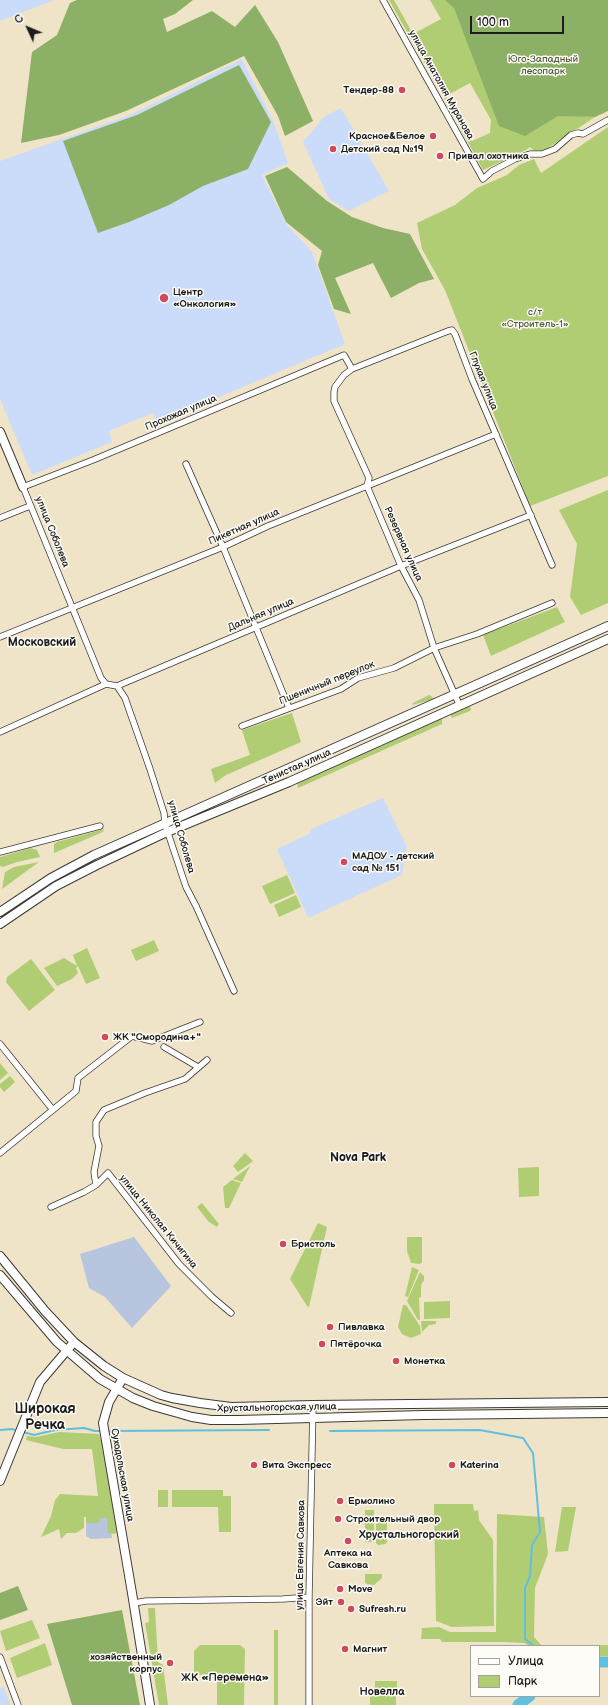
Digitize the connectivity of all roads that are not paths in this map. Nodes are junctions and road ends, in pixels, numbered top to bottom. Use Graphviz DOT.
graph roads {
  1 [pos="383,0"];
  2 [pos="608,120"];
  3 [pos="352,369"];
  4 [pos="334,392"];
  5 [pos="0,432"];
  6 [pos="496,434"];
  7 [pos="186,464"];
  8 [pos="367,486"];
  9 [pos="23,487"];
  10 [pos="30,506"];
  11 [pos="531,515"];
  12 [pos="0,518"];
  13 [pos="223,547"];
  14 [pos="552,565"];
  15 [pos="401,566"];
  16 [pos="552,603"];
  17 [pos="73,608"];
  18 [pos="608,626"];
  19 [pos="255,627"];
  20 [pos="0,637"];
  21 [pos="608,639"];
  22 [pos="434,648"];
  23 [pos="106,684"];
  24 [pos="117,686"];
  25 [pos="455,696"];
  26 [pos="459,704"];
  27 [pos="289,708"];
  28 [pos="242,726"];
  29 [pos="0,732"];
  30 [pos="100,826"];
  31 [pos="166,828"];
  32 [pos="0,852"];
  33 [pos="0,912"];
  34 [pos="0,924"];
  35 [pos="234,991"];
  36 [pos="200,1022"];
  37 [pos="0,1044"];
  38 [pos="164,1047"];
  39 [pos="207,1060"];
  40 [pos="198,1067"];
  41 [pos="53,1110"];
  42 [pos="0,1153"];
  43 [pos="96,1185"];
  44 [pos="51,1207"];
  45 [pos="0,1256"];
  46 [pos="0,1275"];
  47 [pos="231,1313"];
  48 [pos="74,1342"];
  49 [pos="66,1351"];
  50 [pos="123,1378"];
  51 [pos="116,1388"];
  52 [pos="608,1402"];
  53 [pos="496,1403"];
  54 [pos="556,1403"];
  55 [pos="313,1405"];
  56 [pos="608,1413"];
  57 [pos="496,1414"];
  58 [pos="554,1414"];
  59 [pos="313,1418"];
  60 [pos="0,1481"];
  61 [pos="309,1597"];
  62 [pos="134,1603"];
  63 [pos="0,1657"];
  64 [pos="18,1705"];
  65 [pos="150,1705"];
  66 [pos="309,1705"];
  1 -- 2 [label="street, улица Анатолия Муранова"];
  3 -- 4 [label="street, Глухая улица"];
  3 -- 6 [label="street, Глухая улица"];
  3 -- 9 [label="street, Прохожая улица"];
  4 -- 8 [label="street, Резервная улица"];
  5 -- 9 [label="main road, улица Соболева"];
  6 -- 8 [label="street, Пикетная улица"];
  6 -- 11 [label="street, Глухая улица"];
  7 -- 13 [label="street"];
  8 -- 13 [label="street, Пикетная улица"];
  8 -- 15 [label="street, Резервная улица"];
  9 -- 10 [label="street, улица Соболева"];
  10 -- 12 [label="street"];
  10 -- 17 [label="street, улица Соболева"];
  11 -- 14 [label="street, Глухая улица"];
  11 -- 15 [label="street, Дальняя улица"];
  13 -- 17 [label="street, Пикетная улица"];
  13 -- 19 [label="street"];
  15 -- 19 [label="street, Дальняя улица"];
  15 -- 22 [label="street, Резервная улица"];
  16 -- 22 [label="street, Пшеничный переулок"];
  17 -- 20 [label="street, Пикетная улица"];
  17 -- 23 [label="street, улица Соболева"];
  18 -- 25 [label="main road, Тенистая улица"];
  19 -- 24 [label="street, Дальняя улица"];
  19 -- 27 [label="street"];
  21 -- 26 [label="main road, Тенистая улица"];
  22 -- 25 [label="street, Резервная улица"];
  22 -- 27 [label="street, Пшеничный переулок"];
  23 -- 24 [label="street"];
  23 -- 29 [label="street"];
  24 -- 31 [label="street, улица Соболева"];
  25 -- 26 [label="street, Резервная улица"];
  25 -- 31 [label="main road, Тенистая улица"];
  26 -- 31 [label="main road, Тенистая улица"];
  27 -- 28 [label="street, Пшеничный переулок"];
  30 -- 32 [label="street"];
  31 -- 33 [label="main road, Тенистая улица"];
  31 -- 34 [label="main road, Тенистая улица"];
  31 -- 35 [label="street, улица Соболева"];
  36 -- 41 [label="street"];
  37 -- 41 [label="street"];
  38 -- 40 [label="street"];
  39 -- 40 [label="street"];
  40 -- 43 [label="street"];
  41 -- 42 [label="street"];
  43 -- 44 [label="street"];
  43 -- 47 [label="street, улица Николая Кичигина"];
  45 -- 48 [label="main road"];
  46 -- 49 [label="main road, Хрустальногорская улица"];
  48 -- 49 [label="main road"];
  48 -- 50 [label="main road"];
  49 -- 51 [label="main road, Хрустальногорская улица"];
  49 -- 60 [label="main road"];
  50 -- 51 [label="main road, Суходольская улица"];
  50 -- 55 [label="main road, Хрустальногорская улица"];
  51 -- 59 [label="main road, Хрустальногорская улица"];
  51 -- 62 [label="main road, Суходольская улица"];
  52 -- 54 [label="main road, Хрустальногорская улица"];
  53 -- 54 [label="main road, Хрустальногорская улица"];
  53 -- 55 [label="main road, Хрустальногорская улица"];
  53 -- 57 [label="main road"];
  54 -- 58 [label="main road"];
  55 -- 59 [label="street, улица Евгения Савкова"];
  56 -- 58 [label="main road, Хрустальногорская улица"];
  57 -- 58 [label="main road, Хрустальногорская улица"];
  57 -- 59 [label="main road, Хрустальногорская улица"];
  59 -- 61 [label="street, улица Евгения Савкова"];
  61 -- 62 [label="street"];
  61 -- 66 [label="street, улица Евгения Савкова"];
  62 -- 65 [label="main road, Суходольская улица"];
  63 -- 64 [label="street"];
}
